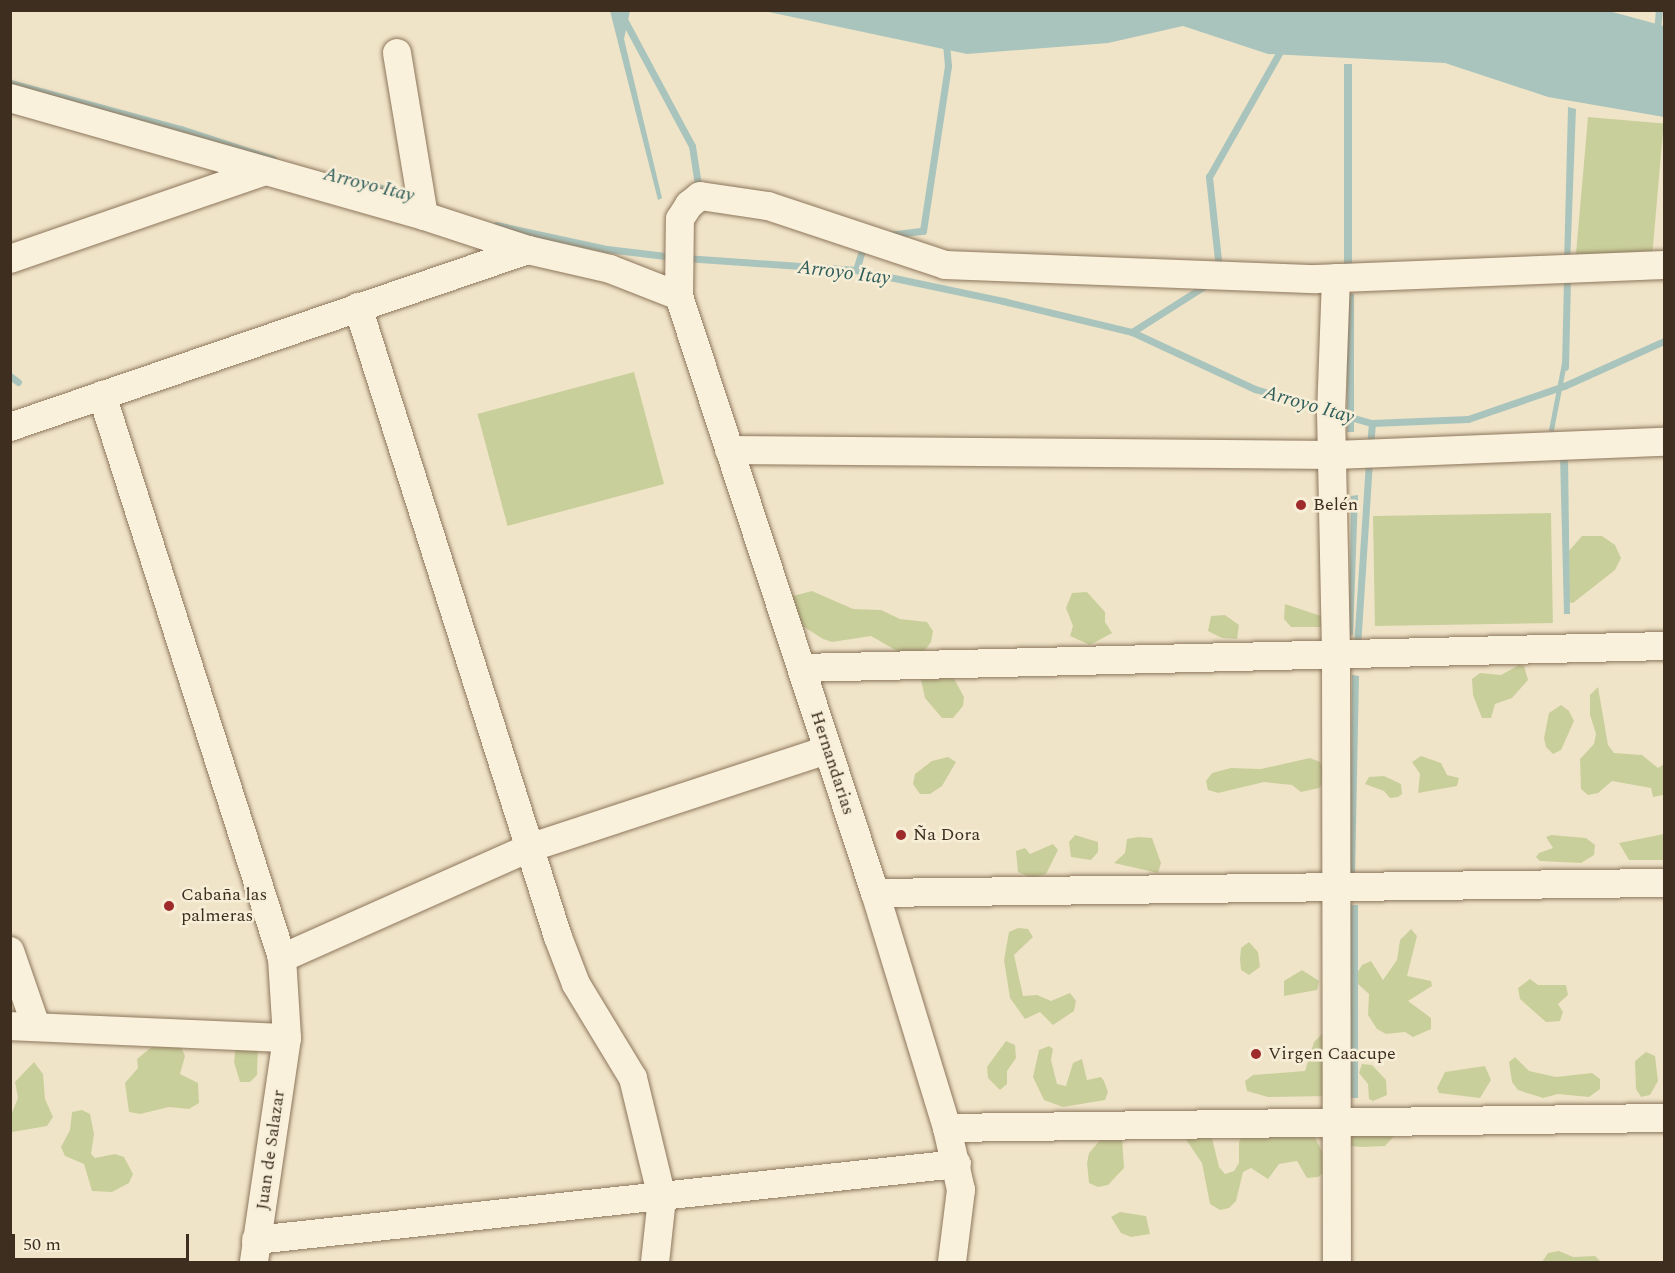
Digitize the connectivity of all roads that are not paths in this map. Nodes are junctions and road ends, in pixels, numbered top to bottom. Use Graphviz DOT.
graph roads {
  1 [pos="397,53"];
  2 [pos="10,98"];
  3 [pos="265,171"];
  4 [pos="424,216"];
  5 [pos="528,250"];
  6 [pos="10,258"];
  7 [pos="1665,265"];
  8 [pos="1336,278"];
  9 [pos="679,282"];
  10 [pos="358,307"];
  11 [pos="102,395"];
  12 [pos="10,427"];
  13 [pos="1665,442"];
  14 [pos="729,450"];
  15 [pos="1335,455"];
  16 [pos="1665,646"];
  17 [pos="1336,655"];
  18 [pos="802,668"];
  19 [pos="827,750"];
  20 [pos="529,848"];
  21 [pos="1665,883"];
  22 [pos="1337,889"];
  23 [pos="875,893"];
  24 [pos="10,951"];
  25 [pos="282,958"];
  26 [pos="23,1026"];
  27 [pos="286,1038"];
  28 [pos="1665,1118"];
  29 [pos="1337,1124"];
  30 [pos="947,1128"];
  31 [pos="957,1164"];
  32 [pos="662,1198"];
  33 [pos="255,1251"];
  34 [pos="655,1263"];
  35 [pos="952,1263"];
  36 [pos="1337,1263"];
  1 -- 4 [label="street"];
  2 -- 3 [label="street"];
  3 -- 4 [label="street"];
  3 -- 6 [label="street"];
  4 -- 5 [label="street"];
  5 -- 9 [label="street"];
  5 -- 10 [label="street"];
  7 -- 8 [label="street"];
  8 -- 9 [label="street, Hernandarias"];
  8 -- 15 [label="street"];
  9 -- 14 [label="street, Hernandarias"];
  10 -- 11 [label="street"];
  10 -- 20 [label="street"];
  11 -- 12 [label="street"];
  11 -- 25 [label="street, Juan de Salazar"];
  13 -- 15 [label="street"];
  14 -- 15 [label="street"];
  14 -- 18 [label="street, Hernandarias"];
  15 -- 17 [label="street"];
  16 -- 17 [label="street"];
  17 -- 18 [label="street"];
  17 -- 22 [label="street"];
  18 -- 19 [label="street, Hernandarias"];
  19 -- 20 [label="street"];
  19 -- 23 [label="street, Hernandarias"];
  20 -- 25 [label="street"];
  20 -- 32 [label="street"];
  21 -- 22 [label="street"];
  22 -- 23 [label="street"];
  22 -- 29 [label="street"];
  23 -- 30 [label="street, Hernandarias"];
  24 -- 26 [label="street"];
  25 -- 27 [label="street, Juan de Salazar"];
  26 -- 27 [label="street"];
  27 -- 33 [label="street, Juan de Salazar"];
  28 -- 29 [label="street"];
  29 -- 30 [label="street"];
  29 -- 36 [label="street"];
  30 -- 31 [label="street, Hernandarias"];
  31 -- 32 [label="street"];
  31 -- 35 [label="street, Hernandarias"];
  32 -- 33 [label="street"];
  32 -- 34 [label="street"];
}
